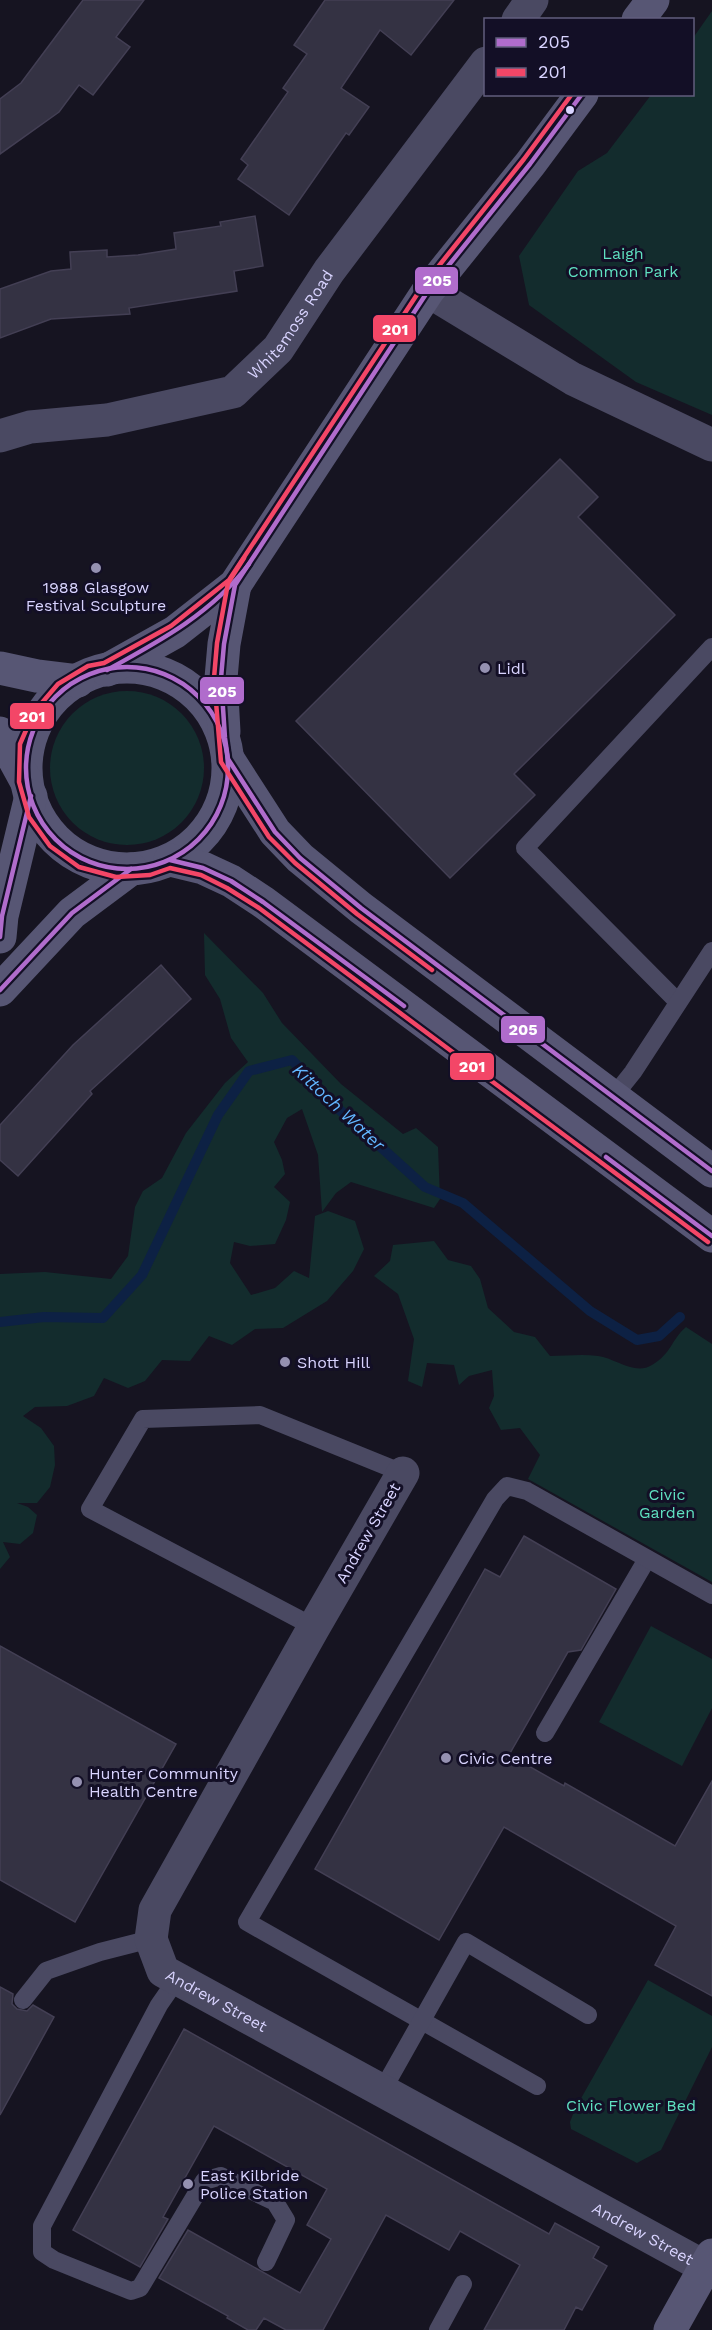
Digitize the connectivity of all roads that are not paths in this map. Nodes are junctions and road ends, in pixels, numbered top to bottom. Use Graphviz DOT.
graph roads {
  1 [pos="532,0"];
  2 [pos="652,0"];
  3 [pos="519,18"];
  4 [pos="639,18"];
  5 [pos="484,66"];
  6 [pos="581,96"];
  7 [pos="428,291"];
  8 [pos="0,436"];
  9 [pos="712,445"];
  10 [pos="235,585"];
  11 [pos="712,647"];
  12 [pos="0,668"];
  13 [pos="92,675"];
  14 [pos="0,733"];
  15 [pos="226,748"];
  16 [pos="28,788"];
  17 [pos="170,860"];
  18 [pos="131,869"];
  19 [pos="0,937"];
  20 [pos="712,951"];
  21 [pos="0,990"];
  22 [pos="678,1002"];
  23 [pos="614,1097"];
  24 [pos="712,1171"];
  25 [pos="712,1236"];
  26 [pos="404,1473"];
  27 [pos="647,1558"];
  28 [pos="712,1595"];
  29 [pos="314,1627"];
  30 [pos="545,1733"];
  31 [pos="151,1939"];
  32 [pos="177,1979"];
  33 [pos="23,2000"];
  34 [pos="588,2015"];
  35 [pos="423,2021"];
  36 [pos="537,2086"];
  37 [pos="382,2091"];
  38 [pos="708,2261"];
  39 [pos="266,2262"];
  40 [pos="463,2284"];
  41 [pos="438,2330"];
  42 [pos="670,2330"];
  1 -- 3 [label="street"];
  2 -- 4 [label="main road"];
  5 -- 8 [label="street, Whitemoss Road"];
  6 -- 7 [label="main road"];
  7 -- 9 [label="street"];
  7 -- 10 [label="main road"];
  10 -- 13 [label="main road"];
  10 -- 15 [label="main road"];
  11 -- 22 [label="lane"];
  12 -- 13 [label="main road"];
  13 -- 15 [label="main road"];
  13 -- 16 [label="main road"];
  14 -- 16 [label="main road"];
  15 -- 17 [label="main road"];
  15 -- 23 [label="main road"];
  16 -- 18 [label="main road"];
  16 -- 19 [label="main road"];
  17 -- 18 [label="main road"];
  17 -- 25 [label="main road"];
  18 -- 21 [label="main road"];
  20 -- 22 [label="lane"];
  22 -- 23 [label="lane"];
  23 -- 24 [label="main road"];
  26 -- 29 [label="street, Andrew Street"];
  26 -- 29 [label="lane"];
  27 -- 28 [label="lane"];
  27 -- 30 [label="lane"];
  27 -- 35 [label="lane"];
  29 -- 31 [label="street, Andrew Street"];
  31 -- 32 [label="street, Andrew Street"];
  31 -- 33 [label="lane"];
  32 -- 37 [label="street, Andrew Street"];
  32 -- 39 [label="lane"];
  34 -- 35 [label="lane"];
  35 -- 36 [label="lane"];
  35 -- 37 [label="lane"];
  37 -- 38 [label="street, Andrew Street"];
  38 -- 42 [label="main road"];
  40 -- 41 [label="lane"];
}
